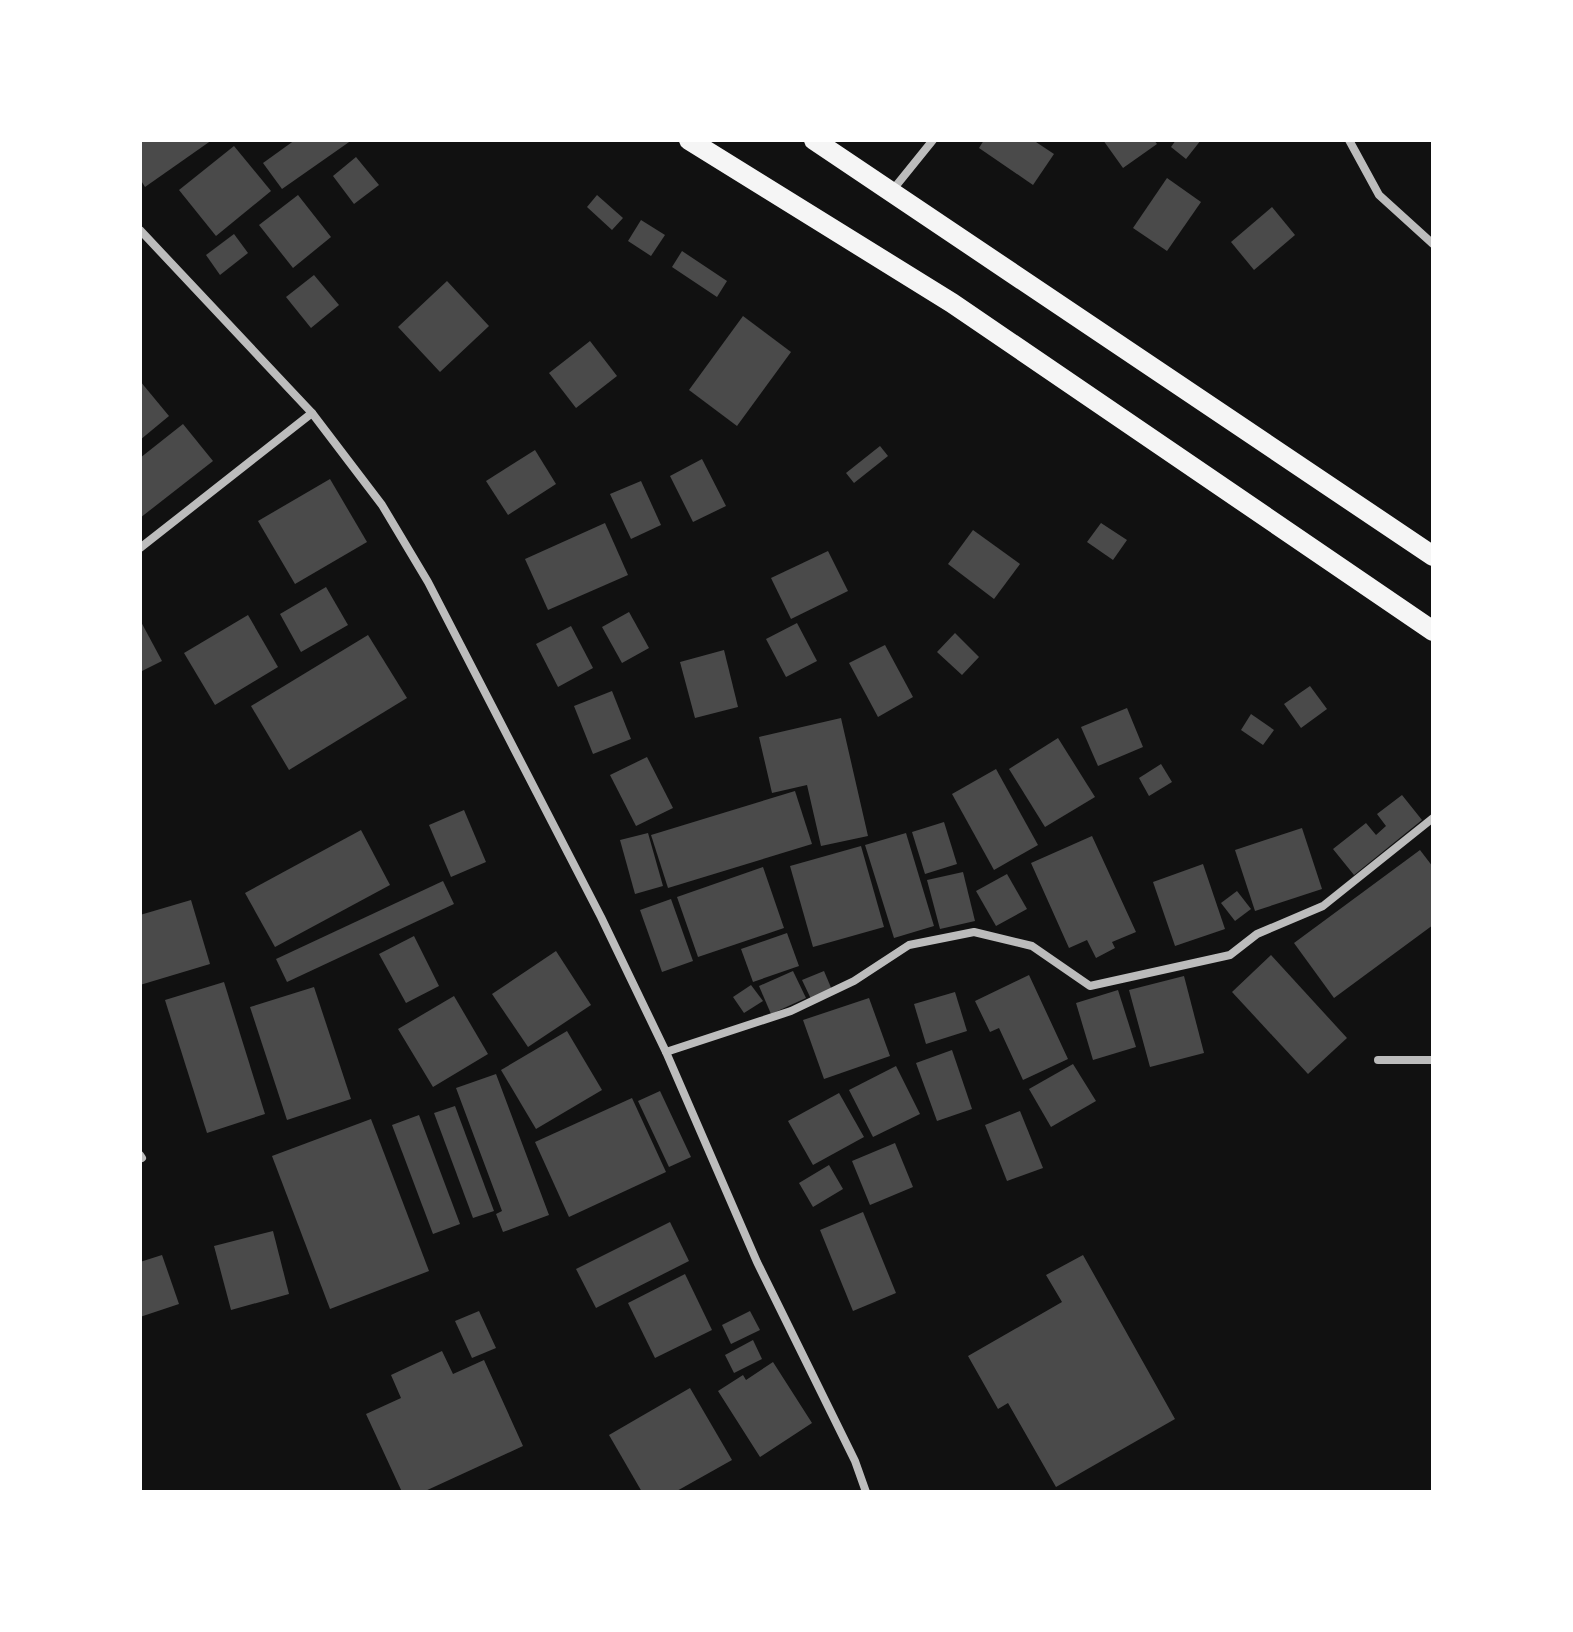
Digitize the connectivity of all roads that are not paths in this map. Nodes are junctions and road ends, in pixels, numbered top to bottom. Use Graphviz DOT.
graph roads {
  1 [pos="689,140"];
  2 [pos="814,140"];
  3 [pos="933,140"];
  4 [pos="1349,140"];
  5 [pos="891,192"];
  6 [pos="140,230"];
  7 [pos="1433,244"];
  8 [pos="312,413"];
  9 [pos="140,548"];
  10 [pos="1433,556"];
  11 [pos="1433,631"];
  12 [pos="1433,818"];
  13 [pos="666,1052"];
  14 [pos="1378,1060"];
  15 [pos="1433,1060"];
  16 [pos="866,1492"];
  1 -- 11 [label="main road"];
  2 -- 5 [label="main road"];
  3 -- 5 [label="street"];
  4 -- 7 [label="street"];
  5 -- 10 [label="main road"];
  6 -- 8 [label="street"];
  8 -- 9 [label="street"];
  8 -- 13 [label="street"];
  12 -- 13 [label="street"];
  13 -- 16 [label="street"];
  14 -- 15 [label="street"];
}
